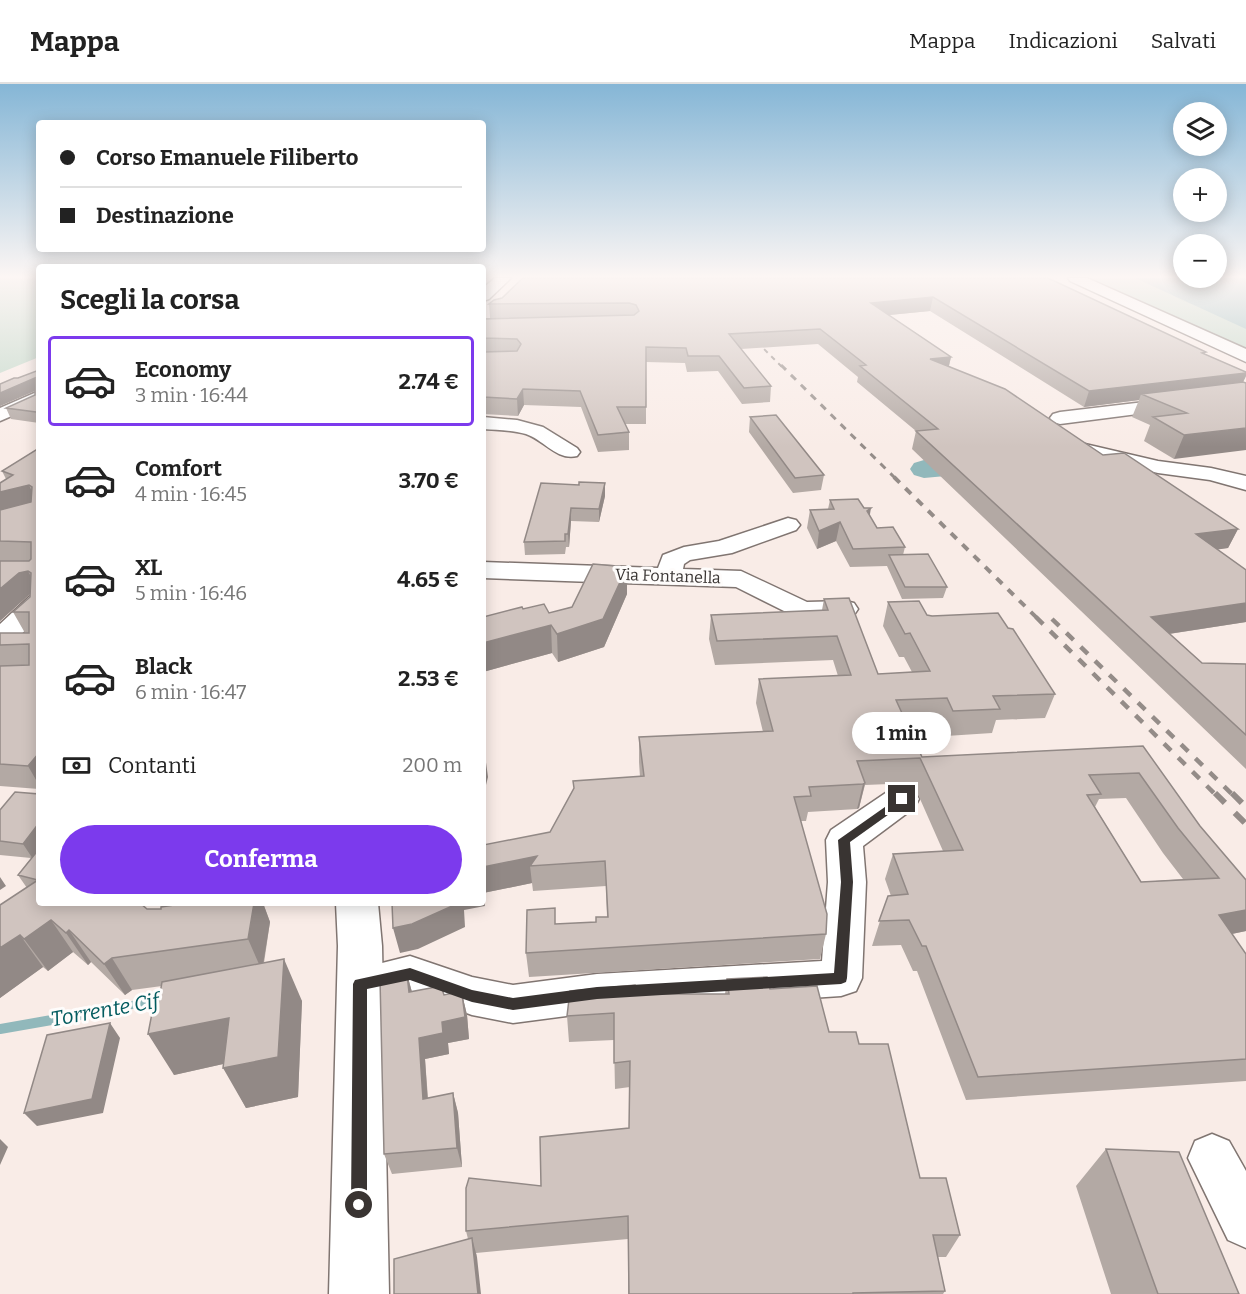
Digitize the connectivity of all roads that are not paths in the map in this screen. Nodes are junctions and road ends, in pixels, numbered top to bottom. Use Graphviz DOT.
graph roads {
  1 [pos="1199,334"];
  2 [pos="1246,356"];
  3 [pos="1246,395"];
  4 [pos="36,398"];
  5 [pos="0,415"];
  6 [pos="1060,418"];
  7 [pos="486,423"];
  8 [pos="1085,450"];
  9 [pos="570,452"];
  10 [pos="1246,463"];
  11 [pos="1211,474"];
  12 [pos="1246,483"];
  13 [pos="788,525"];
  14 [pos="486,570"];
  15 [pos="669,578"];
  16 [pos="36,605"];
  17 [pos="845,609"];
  18 [pos="0,639"];
  19 [pos="0,645"];
  20 [pos="29,645"];
  21 [pos="902,799"];
  22 [pos="355,906"];
  23 [pos="360,984"];
  24 [pos="1212,1158"];
  25 [pos="1246,1222"];
  26 [pos="359,1294"];
  1 -- 2 [label="main road"];
  3 -- 6 [label="street"];
  4 -- 5 [label="street"];
  7 -- 9 [label="street"];
  8 -- 11 [label="street"];
  10 -- 11 [label="street"];
  11 -- 12 [label="street"];
  13 -- 15 [label="street"];
  14 -- 15 [label="street, Via Fontanella"];
  15 -- 17 [label="street, Via Fontanella"];
  16 -- 18 [label="street"];
  19 -- 20 [label="street"];
  21 -- 23 [label="street"];
  22 -- 23 [label="main road"];
  23 -- 26 [label="main road"];
  24 -- 25 [label="street"];
}
